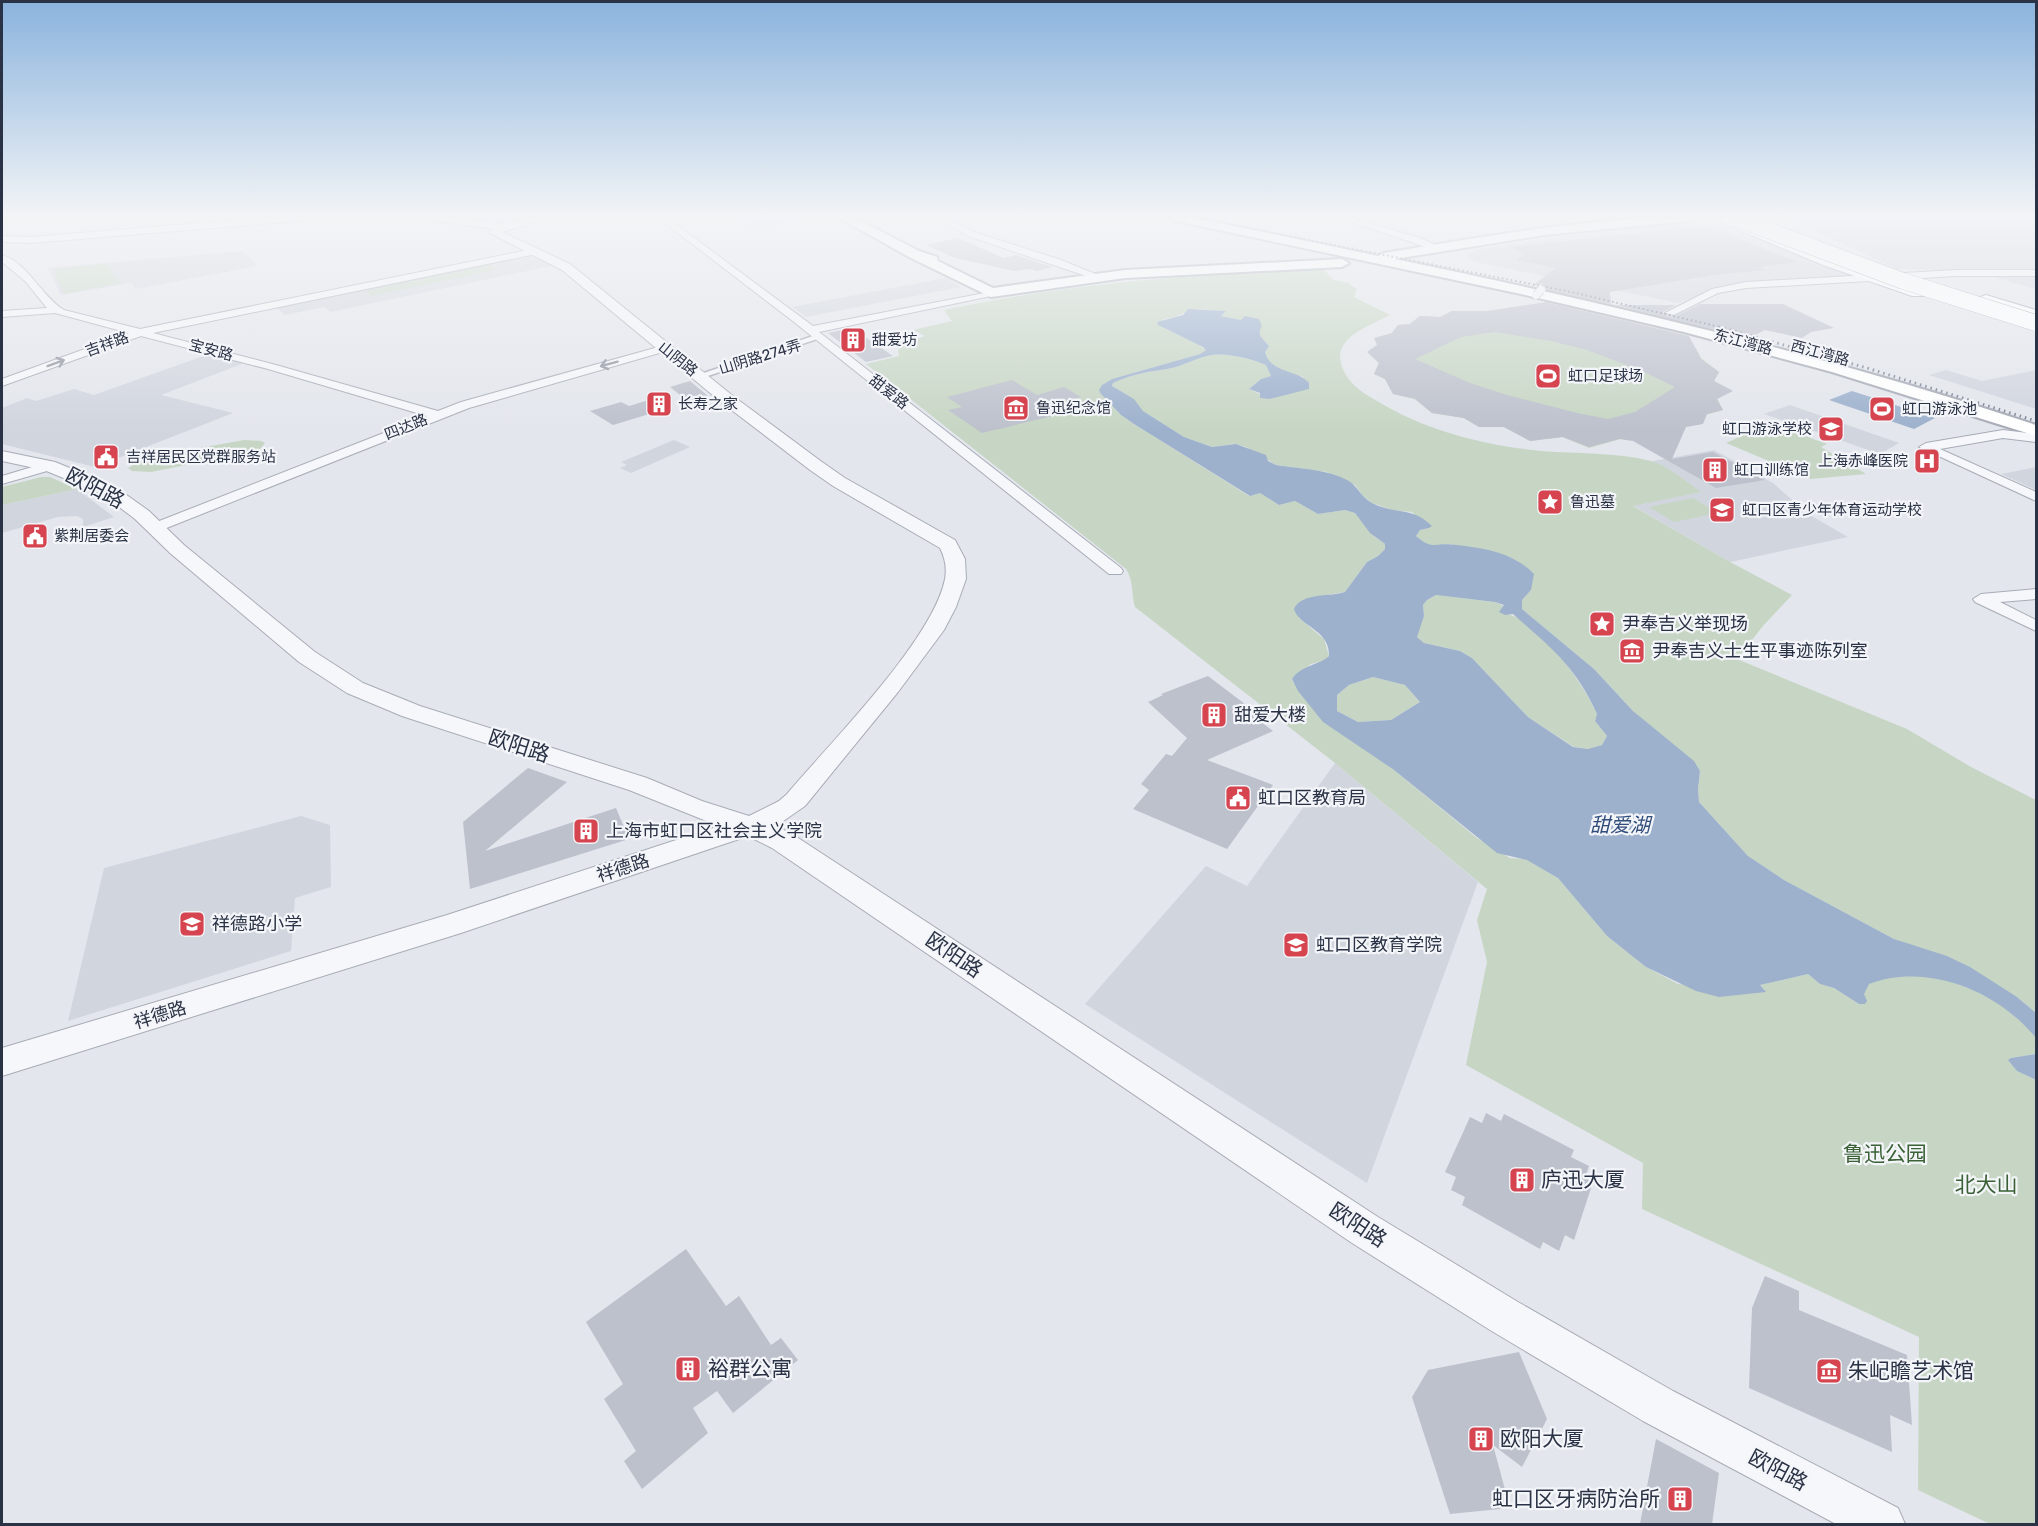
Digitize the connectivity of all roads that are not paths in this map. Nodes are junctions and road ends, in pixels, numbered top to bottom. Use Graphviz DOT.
graph roads {
  1 [pos="31,288"];
  2 [pos="356,288"];
  3 [pos="591,288"];
  4 [pos="756,288"];
  5 [pos="986,288"];
  6 [pos="1022,288"];
  7 [pos="1511,288"];
  8 [pos="1527,288"];
  9 [pos="1552,288"];
  10 [pos="1732,288"];
  11 [pos="1905,288"];
  12 [pos="1915,288"];
  13 [pos="1948,288"];
  14 [pos="1951,288"];
  15 [pos="991,293"];
  16 [pos="34,298"];
  17 [pos="56,310"];
  18 [pos="1670,313"];
  19 [pos="2,314"];
  20 [pos="2037,315"];
  21 [pos="2037,326"];
  22 [pos="142,332"];
  23 [pos="815,333"];
  24 [pos="666,348"];
  25 [pos="699,376"];
  26 [pos="2,383"];
  27 [pos="438,415"];
  28 [pos="2037,420"];
  29 [pos="2001,426"];
  30 [pos="2037,426"];
  31 [pos="2037,431"];
  32 [pos="2037,438"];
  33 [pos="2,456"];
  34 [pos="49,466"];
  35 [pos="816,466"];
  36 [pos="2,480"];
  37 [pos="2037,497"];
  38 [pos="154,528"];
  39 [pos="1115,571"];
  40 [pos="2037,594"];
  41 [pos="2037,626"];
  42 [pos="749,826"];
  43 [pos="2,1062"];
  44 [pos="1882,1524"];
  1 -- 16 [label="street"];
  2 -- 22 [label="street, 吉祥路"];
  3 -- 24 [label="street, 山阴路"];
  4 -- 23 [label="street, 甜爱路"];
  5 -- 15 [label="main road"];
  6 -- 15 [label="main road"];
  7 -- 29 [label="main road, 东江湾路"];
  8 -- 30 [label="main road, 东江湾路"];
  9 -- 18 [label="main road, 西江湾路"];
  10 -- 18 [label="street"];
  11 -- 21 [label="main road"];
  12 -- 21 [label="highway, bridge"];
  13 -- 20 [label="main road"];
  14 -- 20 [label="highway, bridge"];
  15 -- 23 [label="street"];
  16 -- 17 [label="street"];
  16 -- 19 [label="street"];
  17 -- 19 [label="street, 宝安路"];
  17 -- 22 [label="street, 宝安路"];
  18 -- 28 [label="main road, 西江湾路"];
  26 -- 22 [label="street, 吉祥路, one-way"];
  22 -- 27 [label="street, 宝安路"];
  23 -- 25 [label="street, 山阴路274弄"];
  23 -- 39 [label="street, 甜爱路"];
  24 -- 25 [label="street, 山阴路"];
  24 -- 27 [label="street, 四达路, one-way"];
  25 -- 35 [label="street, 山阴路"];
  27 -- 38 [label="street, 四达路"];
  29 -- 31 [label="main road, 东江湾路"];
  29 -- 32 [label="street"];
  29 -- 37 [label="street"];
  33 -- 34 [label="street, 欧阳路"];
  34 -- 36 [label="street"];
  34 -- 38 [label="street, 欧阳路"];
  35 -- 42 [label="street, 祥德路"];
  38 -- 42 [label="street, 欧阳路"];
  40 -- 41 [label="street"];
  42 -- 43 [label="street, 祥德路"];
  42 -- 44 [label="street, 欧阳路"];
}
